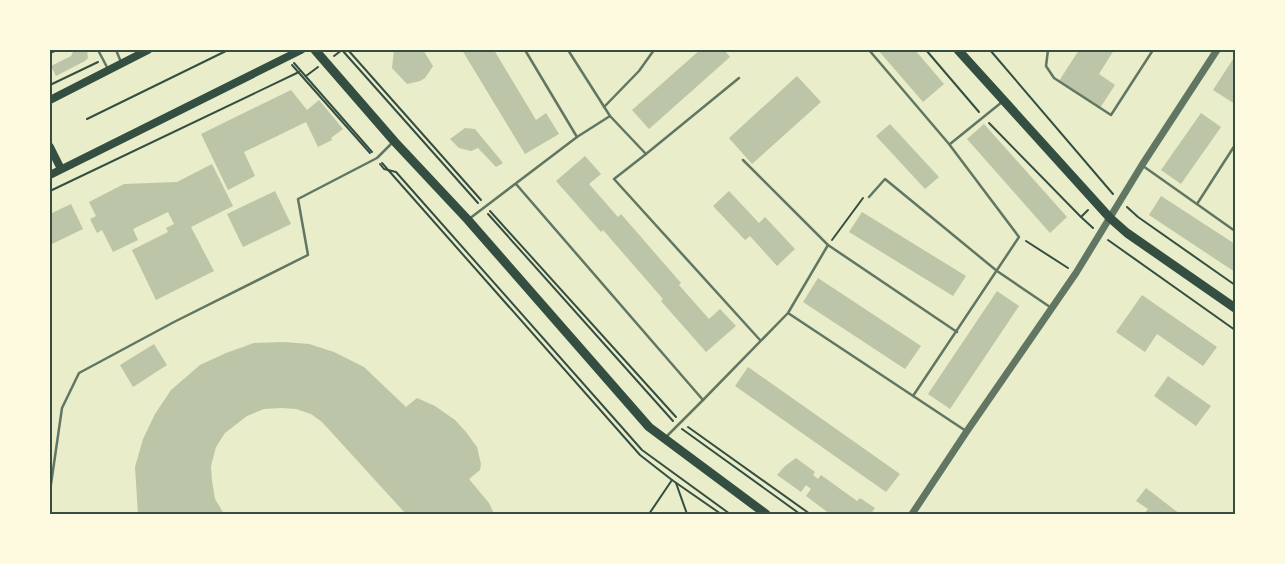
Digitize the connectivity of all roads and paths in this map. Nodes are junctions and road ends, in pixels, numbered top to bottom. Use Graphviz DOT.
graph roads {
  1 [pos="57,50"];
  2 [pos="98,50"];
  3 [pos="116,50"];
  4 [pos="148,50"];
  5 [pos="228,50"];
  6 [pos="262,50"];
  7 [pos="274,50"];
  8 [pos="301,50"];
  9 [pos="315,50"];
  10 [pos="342,50"];
  11 [pos="348,50"];
  12 [pos="525,50"];
  13 [pos="568,50"];
  14 [pos="654,50"];
  15 [pos="869,50"];
  16 [pos="926,50"];
  17 [pos="958,50"];
  18 [pos="990,50"];
  19 [pos="1048,50"];
  20 [pos="1153,50"];
  21 [pos="1217,50"];
  22 [pos="50,54"];
  23 [pos="286,57"];
  24 [pos="103,59"];
  25 [pos="122,63"];
  26 [pos="109,70"];
  27 [pos="300,71"];
  28 [pos="306,76"];
  29 [pos="740,78"];
  30 [pos="50,85"];
  31 [pos="50,100"];
  32 [pos="1003,101"];
  33 [pos="604,107"];
  34 [pos="610,116"];
  35 [pos="983,117"];
  36 [pos="87,119"];
  37 [pos="577,136"];
  38 [pos="394,141"];
  39 [pos="949,144"];
  40 [pos="1235,145"];
  41 [pos="50,147"];
  42 [pos="646,154"];
  43 [pos="376,158"];
  44 [pos="743,160"];
  45 [pos="1142,165"];
  46 [pos="62,169"];
  47 [pos="388,170"];
  48 [pos="50,175"];
  49 [pos="515,184"];
  50 [pos="50,192"];
  51 [pos="869,197"];
  52 [pos="1120,201"];
  53 [pos="1197,204"];
  54 [pos="485,207"];
  55 [pos="1110,218"];
  56 [pos="468,220"];
  57 [pos="1235,231"];
  58 [pos="1100,234"];
  59 [pos="1019,237"];
  60 [pos="828,245"];
  61 [pos="997,272"];
  62 [pos="1076,273"];
  63 [pos="1235,285"];
  64 [pos="1052,308"];
  65 [pos="1235,308"];
  66 [pos="788,313"];
  67 [pos="1235,330"];
  68 [pos="957,332"];
  69 [pos="760,340"];
  70 [pos="913,396"];
  71 [pos="704,400"];
  72 [pos="681,422"];
  73 [pos="677,426"];
  74 [pos="967,431"];
  75 [pos="663,439"];
  76 [pos="672,480"];
  77 [pos="676,482"];
  78 [pos="50,491"];
  79 [pos="50,502"];
  80 [pos="50,514"];
  81 [pos="649,514"];
  82 [pos="687,514"];
  83 [pos="721,514"];
  84 [pos="730,514"];
  85 [pos="766,514"];
  86 [pos="800,514"];
  87 [pos="810,514"];
  88 [pos="912,514"];
  1 -- 22 [label="path"];
  2 -- 24 [label="lane"];
  3 -- 25 [label="lane"];
  4 -- 25 [label="main road"];
  5 -- 36 [label="path"];
  6 -- 7 [label="path"];
  8 -- 23 [label="main road"];
  9 -- 38 [label="main road"];
  10 -- 54 [label="path"];
  11 -- 54 [label="path"];
  12 -- 37 [label="lane"];
  13 -- 33 [label="lane"];
  14 -- 33 [label="lane"];
  15 -- 39 [label="lane"];
  16 -- 35 [label="path"];
  17 -- 32 [label="main road"];
  18 -- 52 [label="path"];
  19 -- 20 [label="lane"];
  21 -- 45 [label="street"];
  23 -- 27 [label="path"];
  23 -- 46 [label="main road"];
  24 -- 26 [label="lane"];
  24 -- 30 [label="path"];
  25 -- 26 [label="main road"];
  26 -- 31 [label="main road"];
  27 -- 43 [label="path"];
  27 -- 50 [label="path"];
  28 -- 43 [label="path"];
  29 -- 42 [label="lane"];
  32 -- 35 [label="lane"];
  32 -- 55 [label="main road"];
  33 -- 34 [label="lane"];
  34 -- 37 [label="lane"];
  34 -- 42 [label="lane"];
  35 -- 39 [label="lane"];
  35 -- 58 [label="path"];
  37 -- 49 [label="lane"];
  38 -- 43 [label="lane"];
  38 -- 56 [label="main road"];
  39 -- 59 [label="lane"];
  40 -- 53 [label="lane"];
  41 -- 46 [label="main road"];
  42 -- 69 [label="lane"];
  43 -- 47 [label="path"];
  43 -- 78 [label="lane"];
  44 -- 60 [label="lane"];
  45 -- 52 [label="street"];
  45 -- 53 [label="lane"];
  46 -- 48 [label="main road"];
  47 -- 76 [label="path"];
  47 -- 84 [label="path"];
  49 -- 54 [label="lane"];
  49 -- 71 [label="lane"];
  51 -- 60 [label="path"];
  51 -- 61 [label="lane"];
  52 -- 55 [label="street"];
  52 -- 63 [label="path"];
  53 -- 57 [label="lane"];
  54 -- 56 [label="lane"];
  54 -- 72 [label="path"];
  54 -- 73 [label="path"];
  55 -- 58 [label="street"];
  55 -- 65 [label="main road"];
  56 -- 75 [label="main road"];
  58 -- 62 [label="street"];
  58 -- 67 [label="path"];
  59 -- 61 [label="lane"];
  59 -- 62 [label="path"];
  60 -- 66 [label="lane"];
  60 -- 68 [label="lane"];
  61 -- 64 [label="lane"];
  61 -- 68 [label="lane"];
  62 -- 64 [label="street"];
  64 -- 74 [label="street"];
  66 -- 69 [label="lane"];
  66 -- 70 [label="lane"];
  68 -- 70 [label="lane"];
  69 -- 71 [label="lane"];
  70 -- 74 [label="lane"];
  71 -- 72 [label="lane"];
  72 -- 73 [label="lane"];
  72 -- 87 [label="path"];
  73 -- 75 [label="lane"];
  73 -- 86 [label="path"];
  74 -- 88 [label="street"];
  75 -- 85 [label="main road"];
  76 -- 77 [label="path"];
  76 -- 81 [label="path"];
  77 -- 82 [label="path"];
  77 -- 83 [label="path"];
  79 -- 80 [label="lane"];
}
